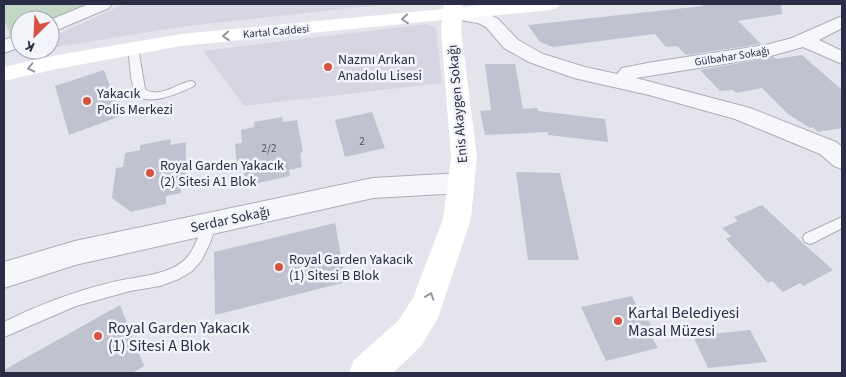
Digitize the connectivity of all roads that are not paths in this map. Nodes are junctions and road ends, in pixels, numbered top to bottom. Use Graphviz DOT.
graph roads {
  1 [pos="103,4"];
  2 [pos="550,4"];
  3 [pos="453,9"];
  4 [pos="842,21"];
  5 [pos="60,23"];
  6 [pos="804,40"];
  7 [pos="133,48"];
  8 [pos="842,58"];
  9 [pos="4,74"];
  10 [pos="621,82"];
  11 [pos="190,84"];
  12 [pos="842,160"];
  13 [pos="461,183"];
  14 [pos="842,222"];
  15 [pos="210,223"];
  16 [pos="810,238"];
  17 [pos="4,275"];
  18 [pos="4,330"];
  19 [pos="410,333"];
  20 [pos="367,373"];
  21 [pos="396,373"];
  1 -- 5 [label="street"];
  2 -- 3 [label="main road, Kartal Caddesi"];
  3 -- 7 [label="main road, Kartal Caddesi, one-way"];
  3 -- 10 [label="street"];
  3 -- 13 [label="main road, Enis Akaygen Sokağı"];
  4 -- 6 [label="street, Gülbahar Sokağı"];
  6 -- 8 [label="street"];
  6 -- 10 [label="street, Gülbahar Sokağı"];
  7 -- 9 [label="main road, Kartal Caddesi, one-way"];
  7 -- 11 [label="lane"];
  10 -- 12 [label="street"];
  13 -- 15 [label="street, Serdar Sokağı"];
  19 -- 13 [label="main road, Enis Akaygen Sokağı, one-way"];
  14 -- 16 [label="lane"];
  15 -- 17 [label="street, Serdar Sokağı"];
  15 -- 18 [label="lane"];
  19 -- 20 [label="main road, Enis Akaygen Sokağı"];
  19 -- 21 [label="street, Enis Akaygen Sokağı"];
}
